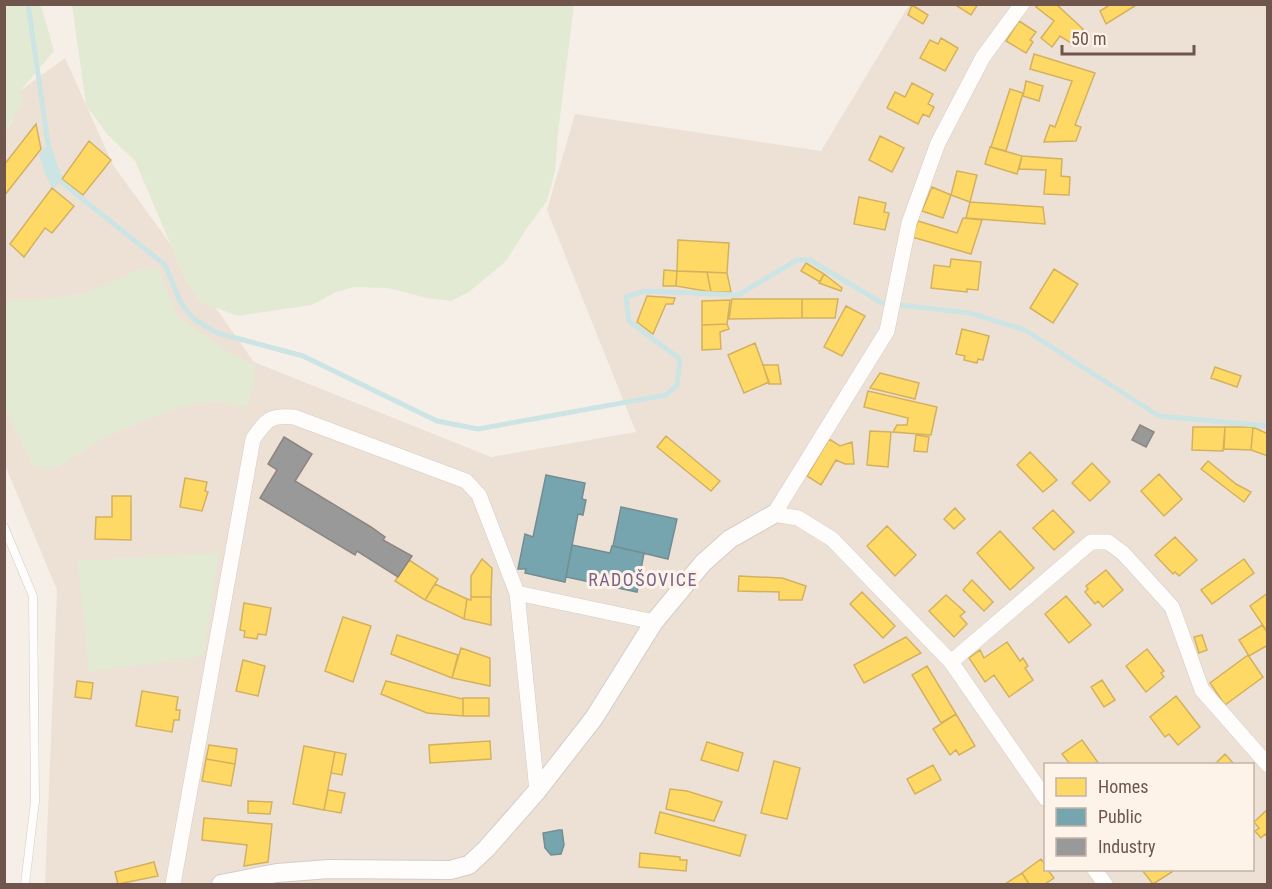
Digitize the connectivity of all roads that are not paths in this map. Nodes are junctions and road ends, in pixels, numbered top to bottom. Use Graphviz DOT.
graph roads {
  1 [pos="1022,4"];
  2 [pos="774,514"];
  3 [pos="4,527"];
  4 [pos="517,593"];
  5 [pos="654,622"];
  6 [pos="951,662"];
  7 [pos="1268,765"];
  8 [pos="537,791"];
  9 [pos="1044,796"];
  10 [pos="1096,871"];
  11 [pos="25,885"];
  12 [pos="173,885"];
  13 [pos="221,885"];
  14 [pos="1105,885"];
  1 -- 2 [label="street"];
  2 -- 5 [label="street"];
  2 -- 6 [label="street"];
  3 -- 11 [label="lane"];
  4 -- 5 [label="street"];
  4 -- 8 [label="street"];
  4 -- 12 [label="street"];
  5 -- 8 [label="street"];
  6 -- 7 [label="street"];
  6 -- 9 [label="street"];
  8 -- 13 [label="street"];
  10 -- 14 [label="street"];
}
